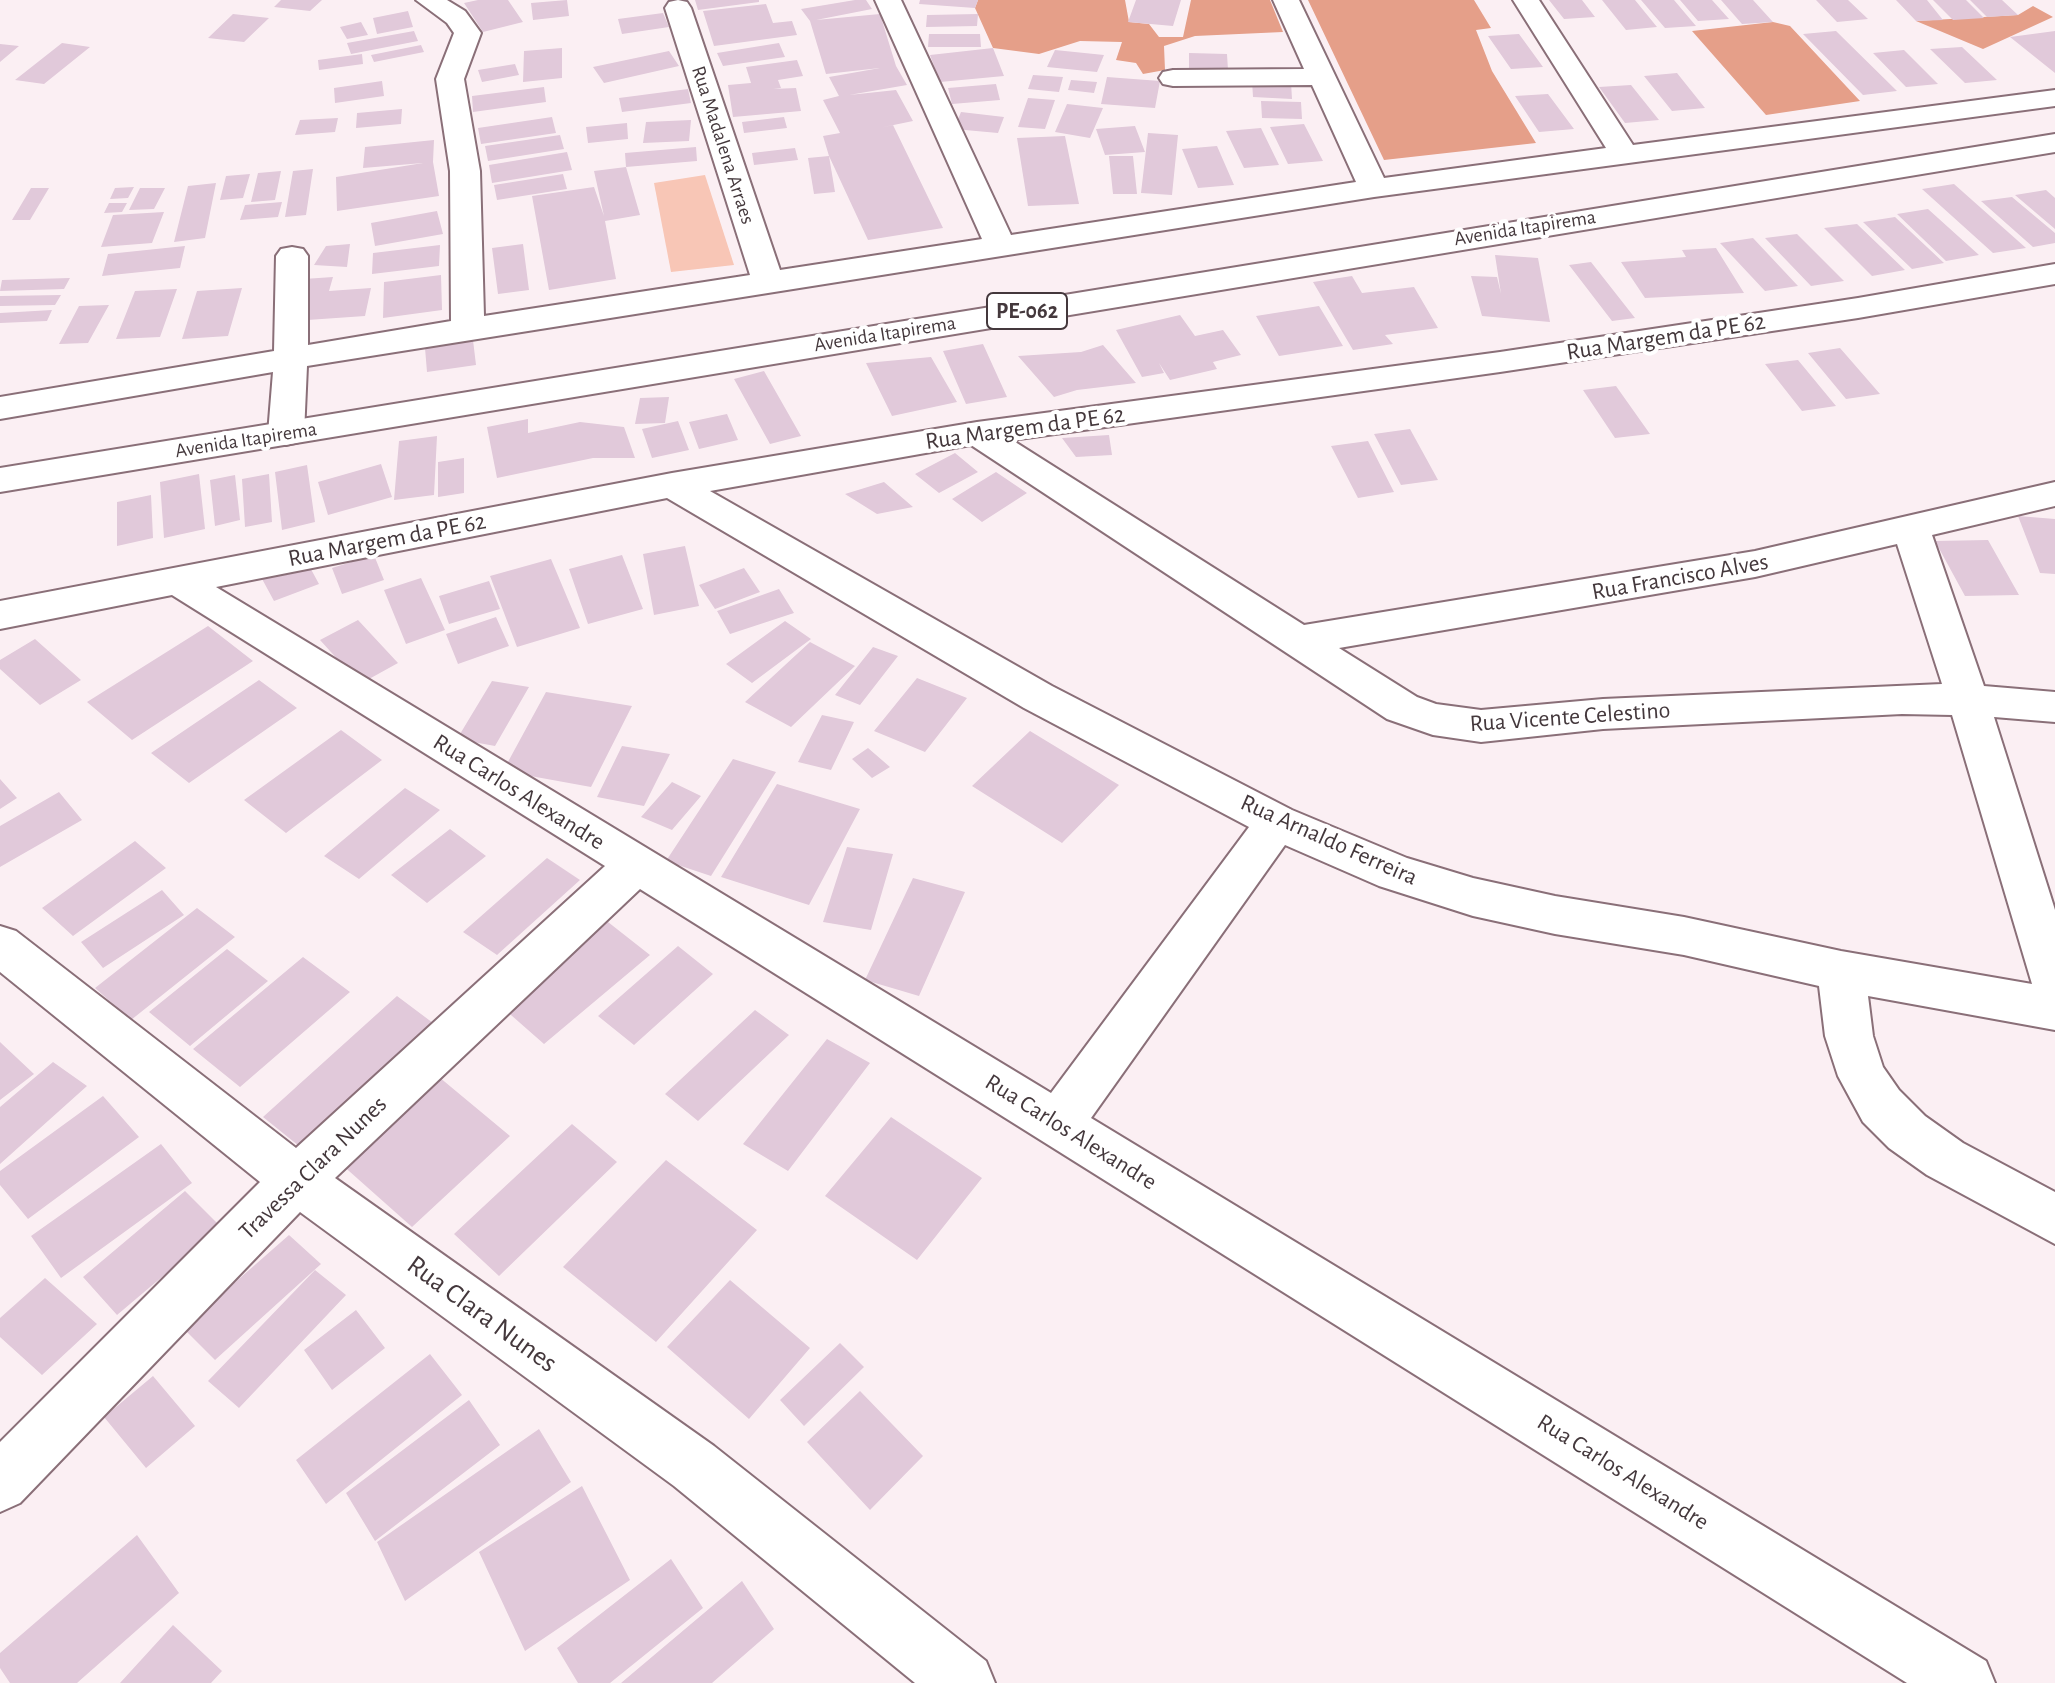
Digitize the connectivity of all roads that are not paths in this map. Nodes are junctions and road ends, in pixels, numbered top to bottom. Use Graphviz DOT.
graph roads {
  1 [pos="429,0"];
  2 [pos="888,0"];
  3 [pos="1286,0"];
  4 [pos="1526,0"];
  5 [pos="678,8"];
  6 [pos="1322,77"];
  7 [pos="1173,78"];
  8 [pos="2055,98"];
  9 [pos="2055,143"];
  10 [pos="1624,154"];
  11 [pos="1374,188"];
  12 [pos="1001,247"];
  13 [pos="292,256"];
  14 [pos="2055,274"];
  15 [pos="768,281"];
  16 [pos="468,328"];
  17 [pos="288,360"];
  18 [pos="0,408"];
  19 [pos="977,433"];
  20 [pos="286,434"];
  21 [pos="0,480"];
  22 [pos="672,485"];
  23 [pos="2055,494"];
  24 [pos="1911,530"];
  25 [pos="178,581"];
  26 [pos="0,615"];
  27 [pos="1301,640"];
  28 [pos="1968,700"];
  29 [pos="2055,707"];
  30 [pos="1277,822"];
  31 [pos="636,865"];
  32 [pos="0,945"];
  33 [pos="1841,971"];
  34 [pos="2055,984"];
  35 [pos="2055,1009"];
  36 [pos="1058,1123"];
  37 [pos="297,1180"];
  38 [pos="2055,1219"];
  39 [pos="0,1483"];
  40 [pos="964,1683"];
  41 [pos="1964,1683"];
  1 -- 16 [label="street"];
  2 -- 12 [label="street"];
  3 -- 6 [label="street"];
  4 -- 10 [label="street"];
  5 -- 15 [label="street, Rua Madalena Arraes"];
  6 -- 7 [label="street"];
  6 -- 11 [label="street"];
  8 -- 10 [label="street"];
  9 -- 20 [label="street, Avenida Itapirema / PE-062"];
  10 -- 11 [label="street"];
  11 -- 12 [label="street"];
  12 -- 15 [label="street"];
  13 -- 17 [label="street"];
  14 -- 19 [label="street, Rua Margem da PE 62"];
  15 -- 16 [label="street"];
  16 -- 17 [label="street"];
  17 -- 18 [label="street"];
  17 -- 20 [label="street"];
  19 -- 22 [label="street, Rua Margem da PE 62"];
  19 -- 27 [label="street, Rua Vicente Celestino"];
  20 -- 21 [label="street, Avenida Itapirema / PE-062"];
  22 -- 25 [label="street, Rua Margem da PE 62"];
  22 -- 30 [label="street, Rua Arnaldo Ferreira"];
  23 -- 24 [label="street, Rua Francisco Alves"];
  24 -- 27 [label="street, Rua Francisco Alves"];
  24 -- 28 [label="street"];
  25 -- 26 [label="street, Rua Margem da PE 62"];
  25 -- 31 [label="street, Rua Carlos Alexandre"];
  27 -- 28 [label="street, Rua Vicente Celestino"];
  28 -- 29 [label="street, Rua Vicente Celestino"];
  28 -- 34 [label="street"];
  30 -- 33 [label="street, Rua Arnaldo Ferreira"];
  30 -- 36 [label="street"];
  31 -- 36 [label="street, Rua Carlos Alexandre"];
  31 -- 37 [label="street, Travessa Clara Nunes"];
  32 -- 37 [label="street, Rua Clara Nunes"];
  33 -- 35 [label="street, Rua Arnaldo Ferreira"];
  33 -- 38 [label="street"];
  36 -- 41 [label="street, Rua Carlos Alexandre"];
  37 -- 39 [label="street, Travessa Clara Nunes"];
  37 -- 40 [label="street, Rua Clara Nunes"];
}
